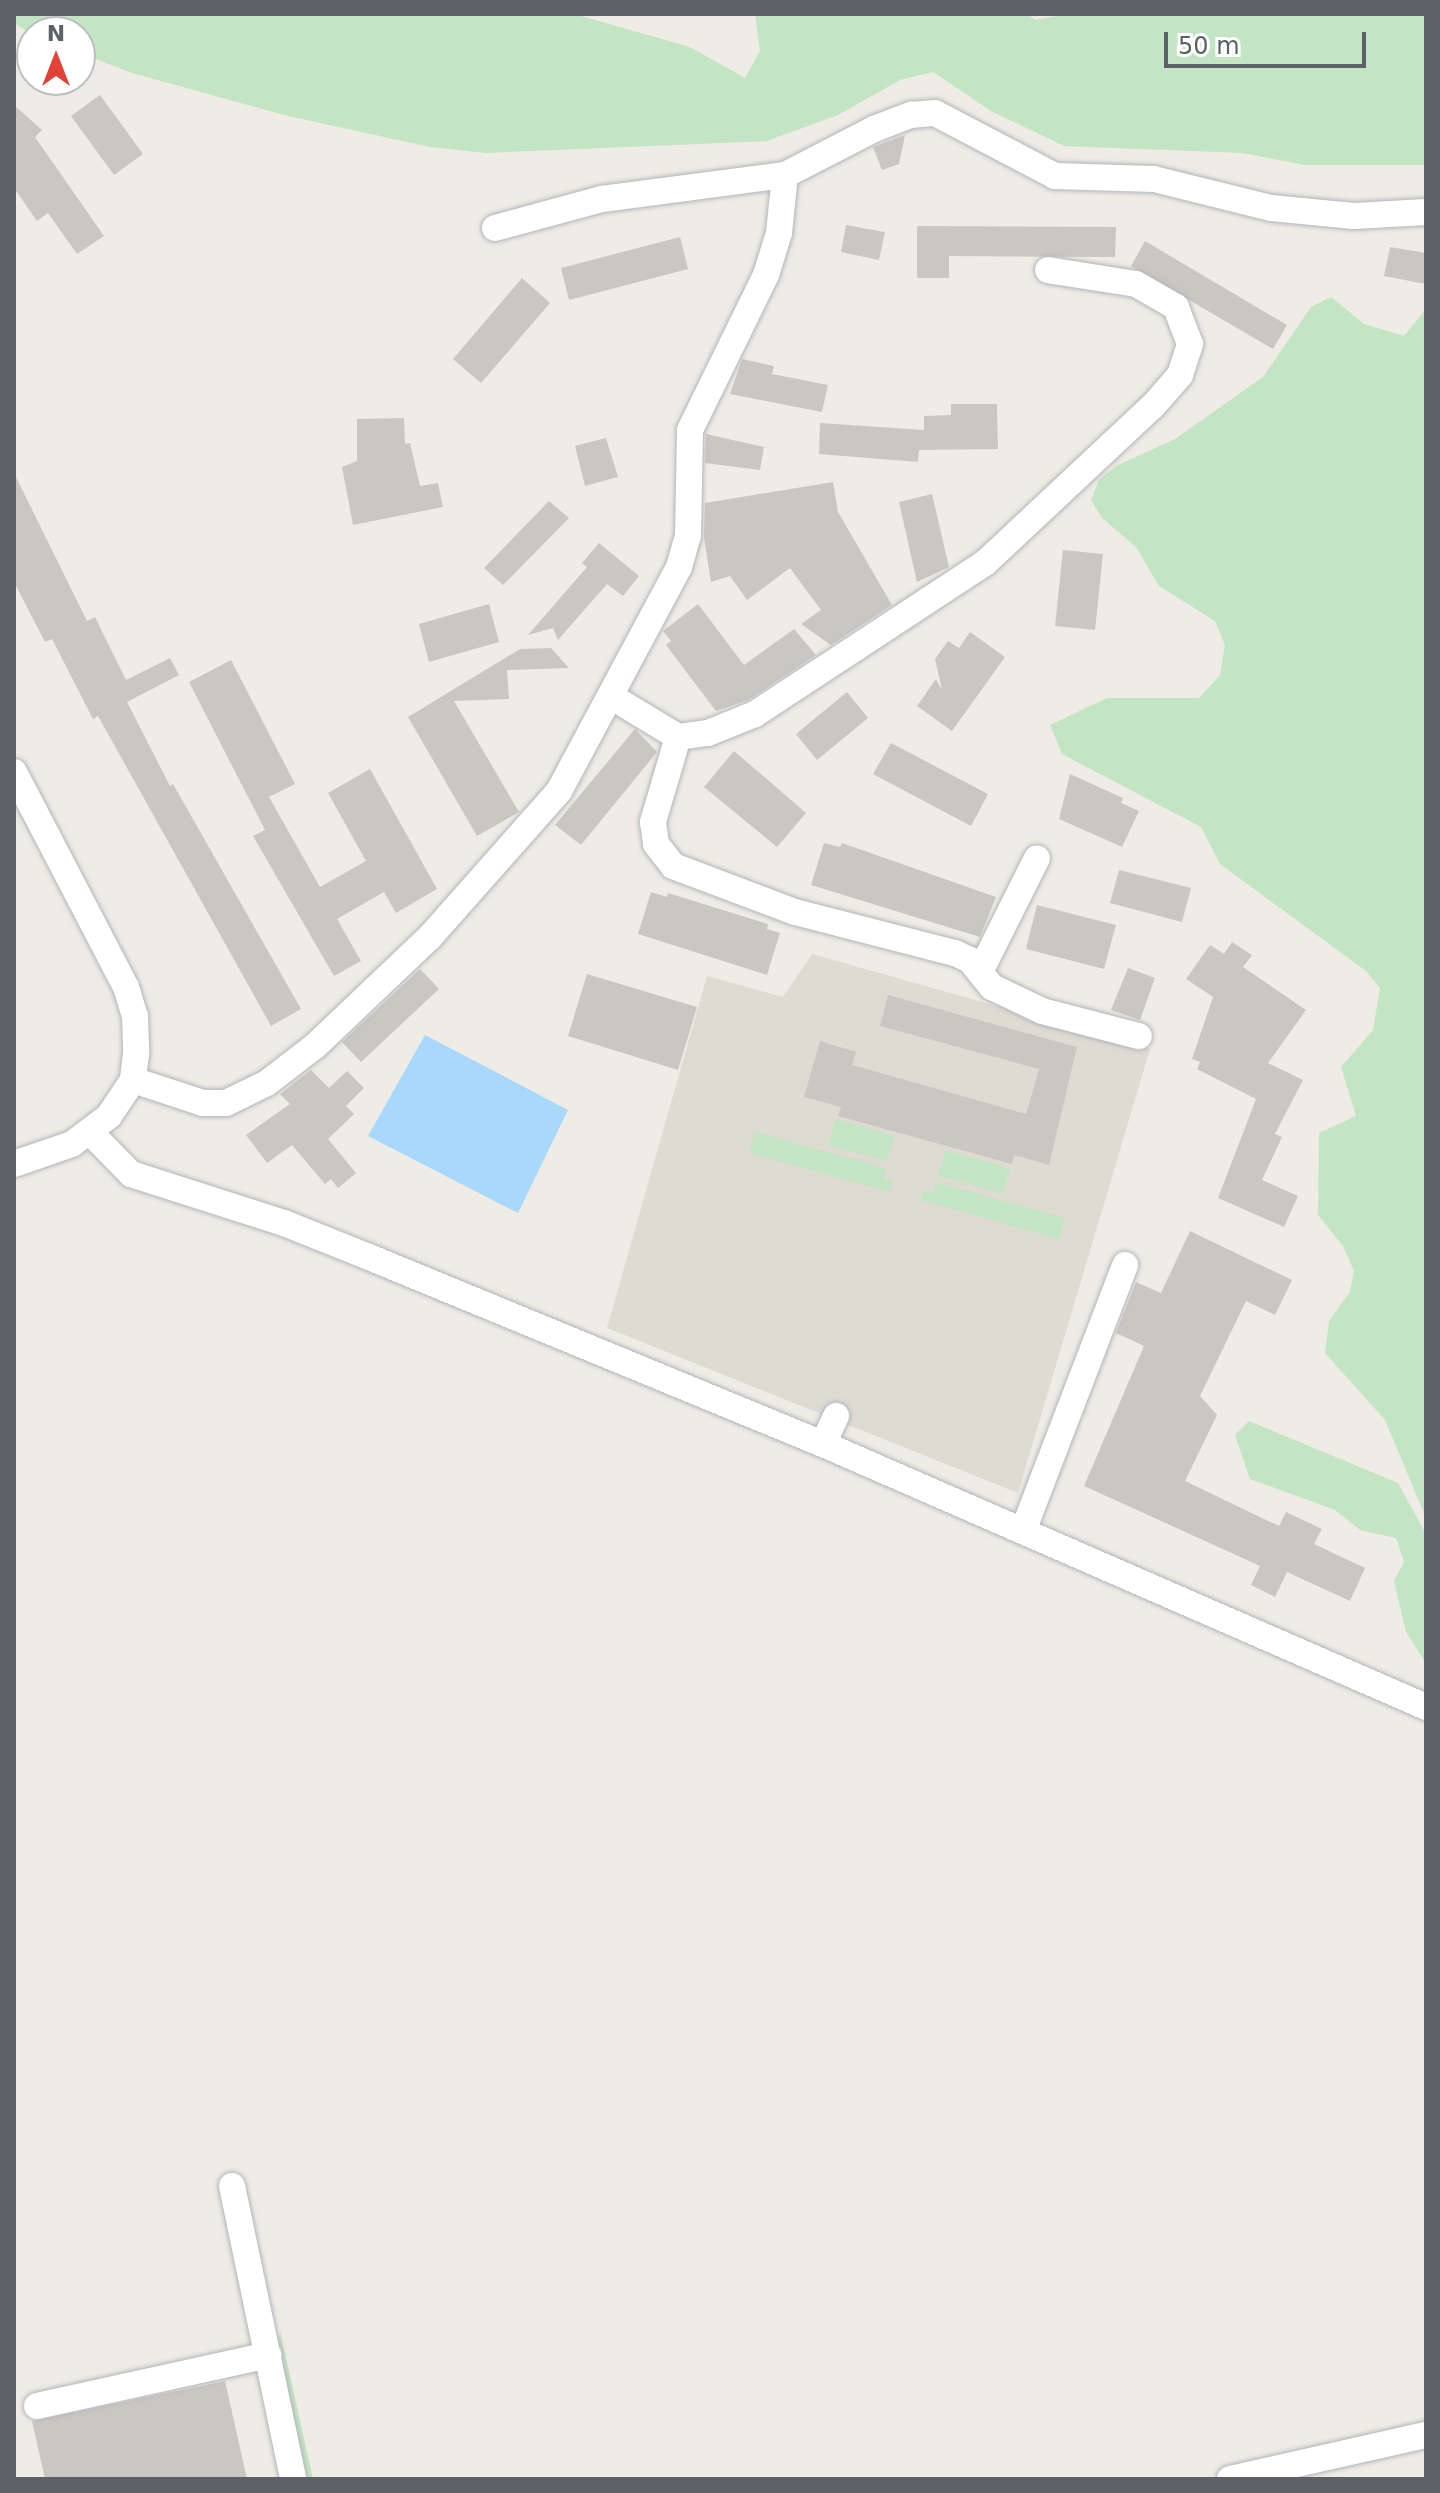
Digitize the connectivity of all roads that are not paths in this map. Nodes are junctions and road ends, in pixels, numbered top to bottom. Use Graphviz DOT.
graph roads {
  1 [pos="785,175"];
  2 [pos="1426,212"];
  3 [pos="495,228"];
  4 [pos="1048,270"];
  5 [pos="612,697"];
  6 [pos="678,737"];
  7 [pos="14,772"];
  8 [pos="1037,858"];
  9 [pos="980,972"];
  10 [pos="1139,1036"];
  11 [pos="133,1080"];
  12 [pos="90,1132"];
  13 [pos="14,1164"];
  14 [pos="1125,1265"];
  15 [pos="836,1416"];
  16 [pos="823,1444"];
  17 [pos="1023,1531"];
  18 [pos="1426,1707"];
  19 [pos="232,2186"];
  20 [pos="268,2355"];
  21 [pos="37,2406"];
  22 [pos="1426,2435"];
  23 [pos="1244,2477"];
  24 [pos="293,2479"];
  1 -- 2 [label="street"];
  1 -- 3 [label="street"];
  1 -- 5 [label="street"];
  4 -- 6 [label="street"];
  5 -- 6 [label="street"];
  5 -- 11 [label="street"];
  6 -- 9 [label="street"];
  7 -- 11 [label="street"];
  8 -- 9 [label="street"];
  9 -- 10 [label="street"];
  11 -- 12 [label="street"];
  12 -- 13 [label="street"];
  12 -- 16 [label="street"];
  14 -- 17 [label="street"];
  15 -- 16 [label="street"];
  16 -- 17 [label="street"];
  17 -- 18 [label="street"];
  19 -- 20 [label="street"];
  20 -- 21 [label="street"];
  20 -- 24 [label="street"];
  22 -- 23 [label="street"];
}
